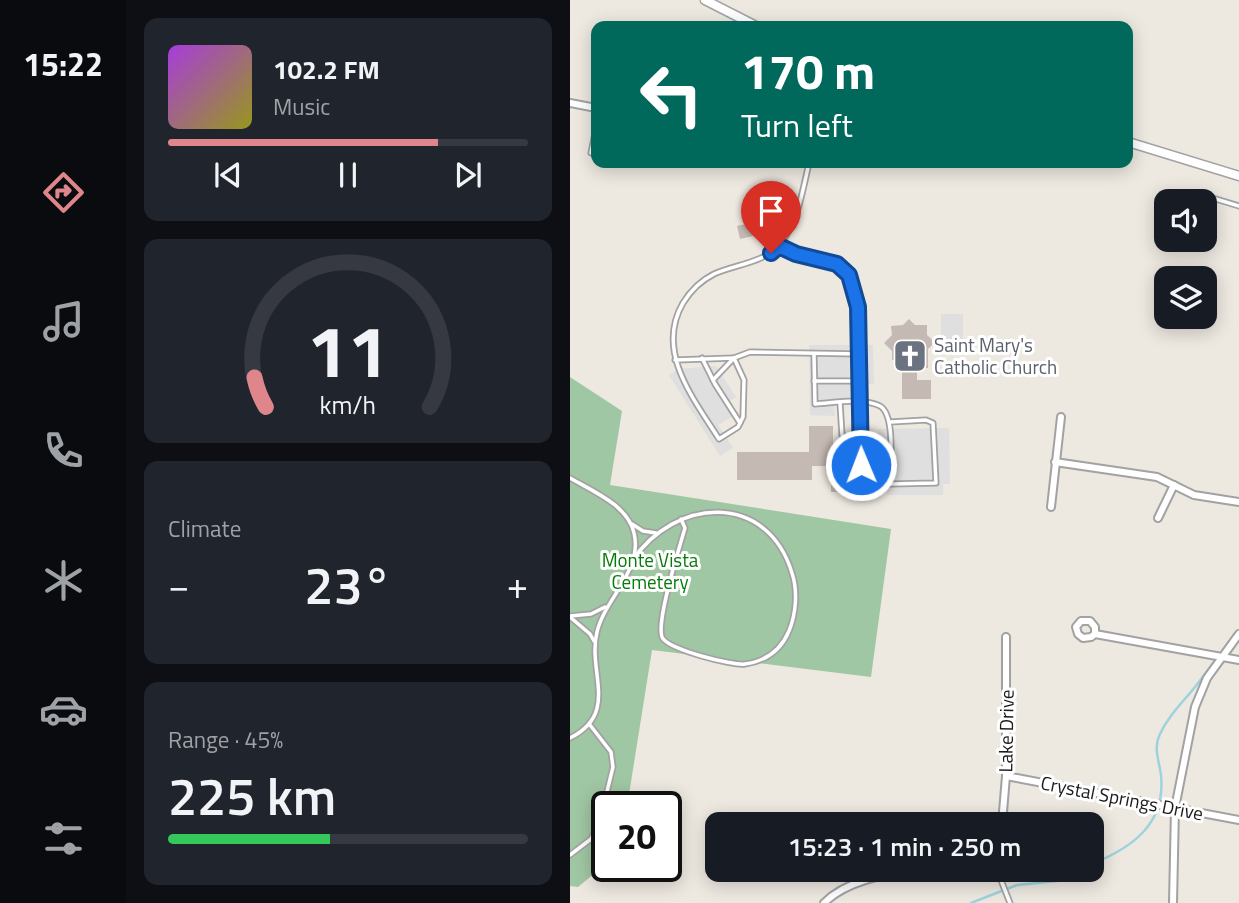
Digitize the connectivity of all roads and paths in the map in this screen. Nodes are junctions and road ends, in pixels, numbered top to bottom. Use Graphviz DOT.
graph roads {
  1 [pos="705,0"];
  2 [pos="746,21"];
  3 [pos="570,103"];
  4 [pos="591,107"];
  5 [pos="1133,144"];
  6 [pos="808,168"];
  7 [pos="1238,176"];
  8 [pos="1217,199"];
  9 [pos="1238,206"];
  10 [pos="779,246"];
  11 [pos="859,354"];
  12 [pos="814,355"];
  13 [pos="702,358"];
  14 [pos="734,358"];
  15 [pos="675,360"];
  16 [pos="713,380"];
  17 [pos="814,381"];
  18 [pos="860,381"];
  19 [pos="860,402"];
  20 [pos="840,403"];
  21 [pos="1061,416"];
  22 [pos="890,422"];
  23 [pos="740,423"];
  24 [pos="860,439"];
  25 [pos="1055,462"];
  26 [pos="861,465"];
  27 [pos="570,478"];
  28 [pos="1174,485"];
  29 [pos="1238,502"];
  30 [pos="1051,507"];
  31 [pos="1158,518"];
  32 [pos="681,519"];
  33 [pos="631,524"];
  34 [pos="656,533"];
  35 [pos="632,561"];
  36 [pos="607,606"];
  37 [pos="570,617"];
  38 [pos="1095,634"];
  39 [pos="1238,634"];
  40 [pos="1006,637"];
  41 [pos="595,643"];
  42 [pos="1221,657"];
  43 [pos="1238,660"];
  44 [pos="590,725"];
  45 [pos="570,738"];
  46 [pos="1006,776"];
  47 [pos="1175,808"];
  48 [pos="1003,812"];
  49 [pos="1238,820"];
  50 [pos="570,855"];
  51 [pos="863,882"];
  52 [pos="1001,882"];
  53 [pos="824,903"];
  54 [pos="1010,903"];
  55 [pos="1173,903"];
  1 -- 2 [label="street"];
  3 -- 4 [label="street"];
  5 -- 7 [label="street"];
  6 -- 10 [label="lane"];
  8 -- 9 [label="lane"];
  10 -- 11 [label="lane"];
  10 -- 15 [label="lane"];
  11 -- 12 [label="lane"];
  11 -- 18 [label="lane"];
  12 -- 14 [label="lane"];
  12 -- 17 [label="lane"];
  13 -- 14 [label="lane"];
  13 -- 15 [label="lane"];
  13 -- 16 [label="lane"];
  14 -- 16 [label="lane"];
  14 -- 23 [label="lane"];
  15 -- 23 [label="lane"];
  16 -- 23 [label="lane"];
  17 -- 18 [label="lane"];
  17 -- 20 [label="lane"];
  18 -- 19 [label="lane"];
  19 -- 20 [label="lane"];
  19 -- 22 [label="lane"];
  19 -- 24 [label="lane"];
  20 -- 24 [label="lane"];
  21 -- 25 [label="street"];
  22 -- 22 [label="lane"];
  24 -- 26 [label="lane"];
  25 -- 28 [label="street"];
  25 -- 30 [label="street"];
  27 -- 33 [label="lane"];
  28 -- 29 [label="street"];
  28 -- 31 [label="street"];
  32 -- 32 [label="lane"];
  32 -- 34 [label="lane"];
  33 -- 34 [label="lane"];
  33 -- 35 [label="lane"];
  34 -- 35 [label="lane"];
  35 -- 36 [label="lane"];
  36 -- 37 [label="lane"];
  36 -- 41 [label="lane"];
  37 -- 41 [label="lane"];
  38 -- 42 [label="street"];
  39 -- 42 [label="street"];
  40 -- 46 [label="street, Lake Drive"];
  41 -- 44 [label="lane"];
  42 -- 43 [label="street"];
  42 -- 47 [label="street"];
  44 -- 45 [label="lane"];
  44 -- 50 [label="lane"];
  46 -- 47 [label="street, Crystal Springs Drive"];
  46 -- 48 [label="street, Lake Drive"];
  47 -- 49 [label="street, Crystal Springs Drive"];
  47 -- 55 [label="street"];
  51 -- 53 [label="street"];
  52 -- 54 [label="lane"];
}
